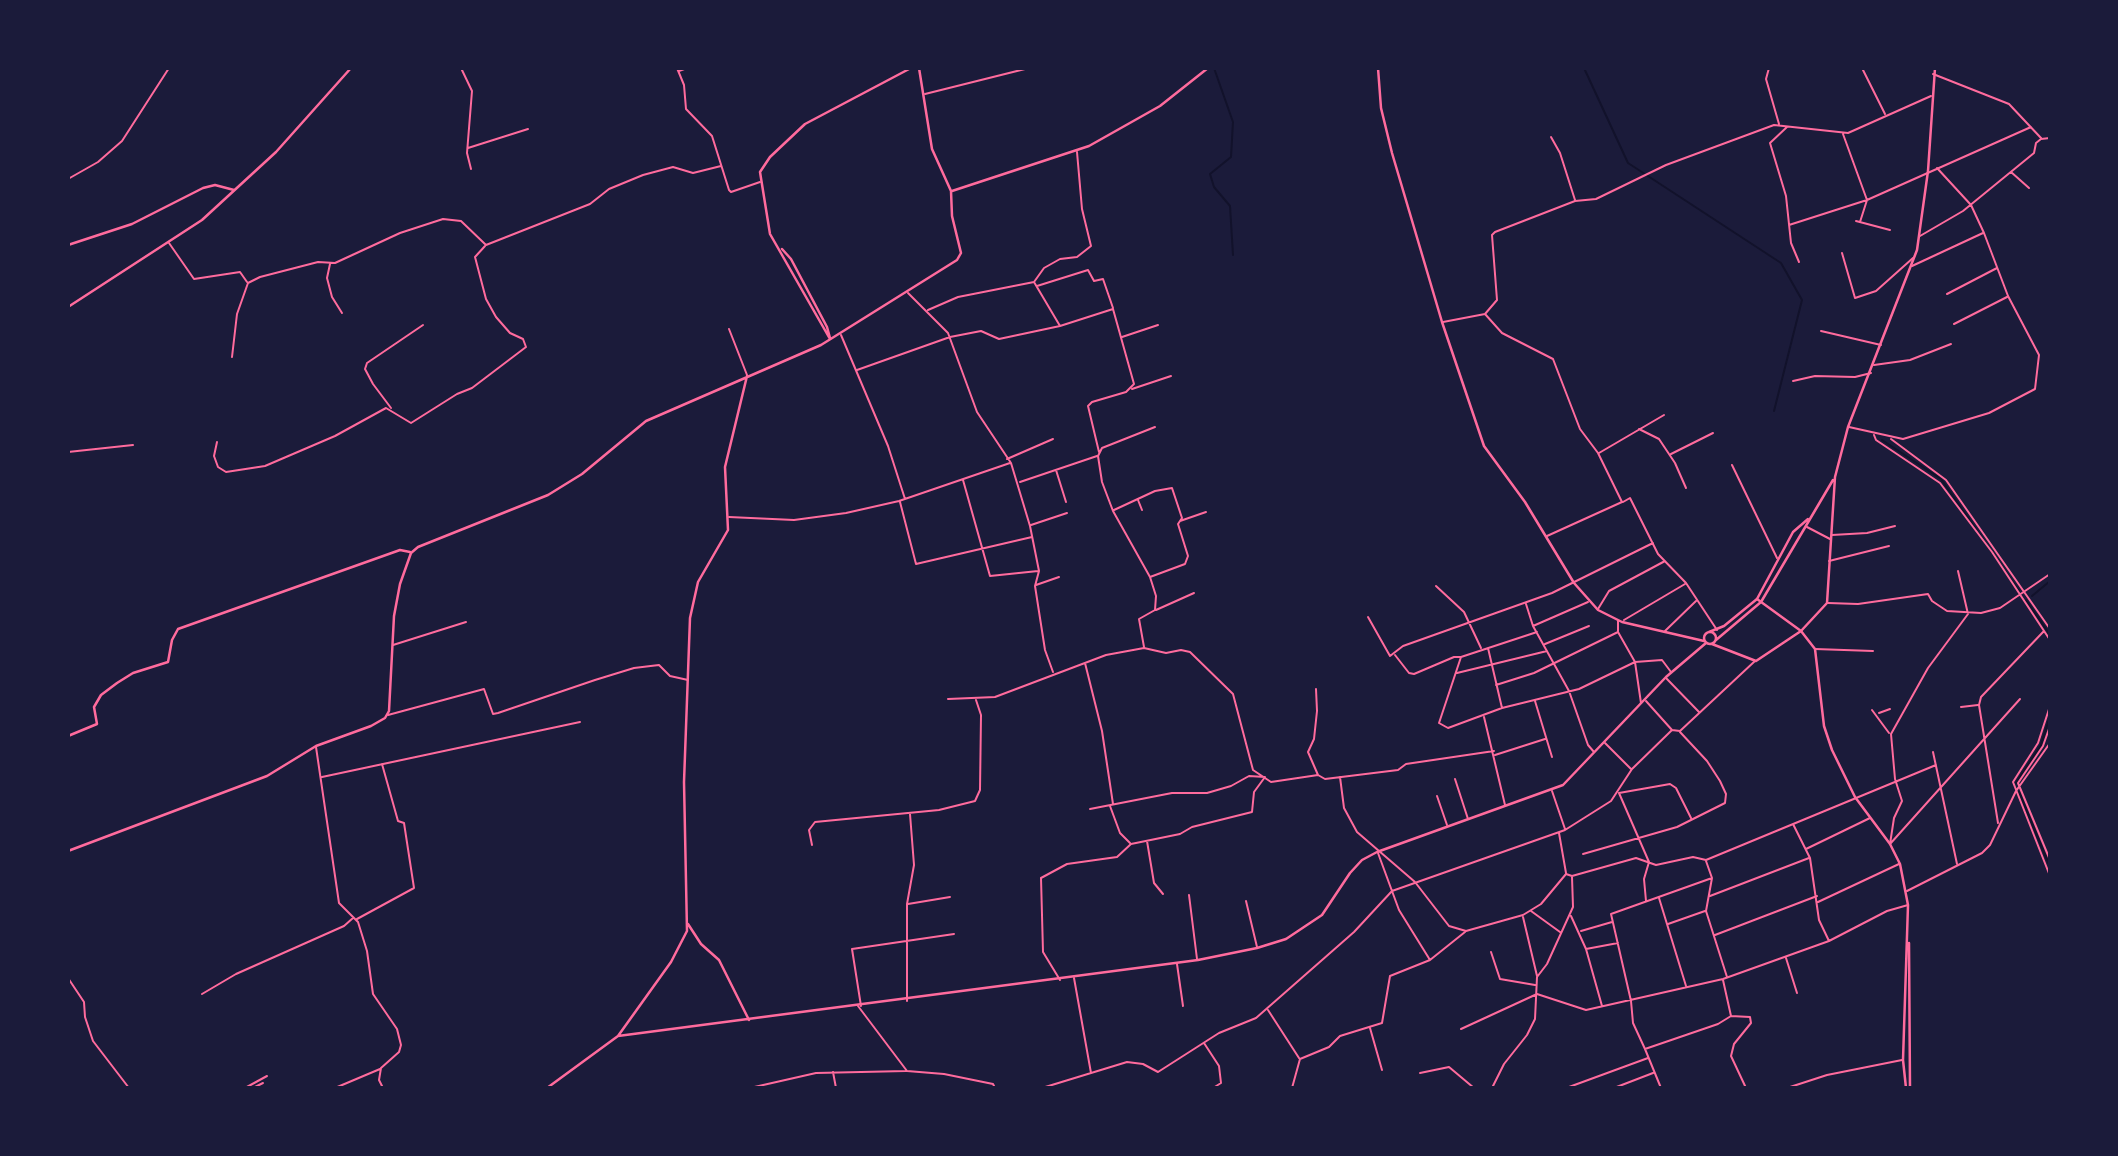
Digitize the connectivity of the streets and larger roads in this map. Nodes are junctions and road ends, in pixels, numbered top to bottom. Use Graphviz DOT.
graph roads {
  1 [pos="169,68"];
  2 [pos="351,68"];
  3 [pos="461,68"];
  4 [pos="687,68"];
  5 [pos="911,68"];
  6 [pos="919,68"];
  7 [pos="1029,68"];
  8 [pos="1208,68"];
  9 [pos="1378,68"];
  10 [pos="1769,68"];
  11 [pos="1862,68"];
  12 [pos="1935,68"];
  13 [pos="678,70"];
  14 [pos="1933,74"];
  15 [pos="924,94"];
  16 [pos="1931,96"];
  17 [pos="1886,116"];
  18 [pos="1779,125"];
  19 [pos="1788,127"];
  20 [pos="2031,127"];
  21 [pos="528,130"];
  22 [pos="1843,133"];
  23 [pos="1551,137"];
  24 [pos="2050,138"];
  25 [pos="2041,139"];
  26 [pos="467,149"];
  27 [pos="1077,151"];
  28 [pos="721,166"];
  29 [pos="1937,168"];
  30 [pos="471,169"];
  31 [pos="2010,171"];
  32 [pos="1928,172"];
  33 [pos="68,178"];
  34 [pos="760,182"];
  35 [pos="2029,188"];
  36 [pos="234,190"];
  37 [pos="951,191"];
  38 [pos="1575,201"];
  39 [pos="1867,201"];
  40 [pos="1971,205"];
  41 [pos="1789,225"];
  42 [pos="1890,230"];
  43 [pos="1984,233"];
  44 [pos="1919,237"];
  45 [pos="168,242"];
  46 [pos="68,245"];
  47 [pos="486,245"];
  48 [pos="1842,253"];
  49 [pos="1914,257"];
  50 [pos="1799,262"];
  51 [pos="331,263"];
  52 [pos="1911,266"];
  53 [pos="1998,268"];
  54 [pos="1034,282"];
  55 [pos="248,283"];
  56 [pos="1037,286"];
  57 [pos="908,292"];
  58 [pos="1947,294"];
  59 [pos="2008,296"];
  60 [pos="68,307"];
  61 [pos="1113,309"];
  62 [pos="927,310"];
  63 [pos="342,313"];
  64 [pos="1485,314"];
  65 [pos="1442,322"];
  66 [pos="1954,324"];
  67 [pos="1158,325"];
  68 [pos="423,326"];
  69 [pos="1060,326"];
  70 [pos="729,329"];
  71 [pos="1821,331"];
  72 [pos="840,334"];
  73 [pos="950,337"];
  74 [pos="1122,337"];
  75 [pos="830,339"];
  76 [pos="1951,344"];
  77 [pos="1881,345"];
  78 [pos="232,357"];
  79 [pos="1874,365"];
  80 [pos="857,370"];
  81 [pos="1871,373"];
  82 [pos="747,376"];
  83 [pos="1171,376"];
  84 [pos="1793,381"];
  85 [pos="1131,390"];
  86 [pos="391,408"];
  87 [pos="1664,415"];
  88 [pos="1848,427"];
  89 [pos="1155,428"];
  90 [pos="1639,429"];
  91 [pos="1713,433"];
  92 [pos="1874,434"];
  93 [pos="1891,438"];
  94 [pos="1053,439"];
  95 [pos="216,442"];
  96 [pos="133,445"];
  97 [pos="68,452"];
  98 [pos="1598,453"];
  99 [pos="1099,454"];
  100 [pos="1670,455"];
  101 [pos="1007,459"];
  102 [pos="1011,463"];
  103 [pos="1732,465"];
  104 [pos="1056,470"];
  105 [pos="1835,477"];
  106 [pos="962,480"];
  107 [pos="1017,483"];
  108 [pos="1686,488"];
  109 [pos="905,499"];
  110 [pos="1138,499"];
  111 [pos="899,501"];
  112 [pos="1066,502"];
  113 [pos="1622,502"];
  114 [pos="1142,510"];
  115 [pos="1113,511"];
  116 [pos="1206,512"];
  117 [pos="1067,513"];
  118 [pos="729,517"];
  119 [pos="1811,517"];
  120 [pos="1180,521"];
  121 [pos="1030,526"];
  122 [pos="1895,526"];
  123 [pos="1803,529"];
  124 [pos="1547,536"];
  125 [pos="1032,537"];
  126 [pos="1830,537"];
  127 [pos="1653,543"];
  128 [pos="1889,546"];
  129 [pos="984,547"];
  130 [pos="411,553"];
  131 [pos="1665,561"];
  132 [pos="1778,561"];
  133 [pos="1829,561"];
  134 [pos="1039,571"];
  135 [pos="1958,571"];
  136 [pos="2050,574"];
  137 [pos="1059,577"];
  138 [pos="1150,577"];
  139 [pos="1574,583"];
  140 [pos="1686,583"];
  141 [pos="1035,585"];
  142 [pos="1436,586"];
  143 [pos="1194,593"];
  144 [pos="2024,593"];
  145 [pos="2020,596"];
  146 [pos="1757,599"];
  147 [pos="1697,601"];
  148 [pos="1589,602"];
  149 [pos="1761,602"];
  150 [pos="1526,603"];
  151 [pos="1827,603"];
  152 [pos="1155,610"];
  153 [pos="1598,610"];
  154 [pos="1968,614"];
  155 [pos="1368,617"];
  156 [pos="1471,621"];
  157 [pos="466,622"];
  158 [pos="1620,622"];
  159 [pos="1533,626"];
  160 [pos="1589,626"];
  161 [pos="2050,629"];
  162 [pos="1717,630"];
  163 [pos="1801,631"];
  164 [pos="2044,631"];
  165 [pos="1537,632"];
  166 [pos="1618,632"];
  167 [pos="1709,632"];
  168 [pos="1665,633"];
  169 [pos="1716,640"];
  170 [pos="2050,640"];
  171 [pos="1705,642"];
  172 [pos="1545,644"];
  173 [pos="1712,644"];
  174 [pos="393,645"];
  175 [pos="1144,648"];
  176 [pos="1488,648"];
  177 [pos="1481,649"];
  178 [pos="1815,649"];
  179 [pos="1547,650"];
  180 [pos="1873,651"];
  181 [pos="1394,654"];
  182 [pos="1461,657"];
  183 [pos="1756,661"];
  184 [pos="1635,662"];
  185 [pos="1085,663"];
  186 [pos="1554,664"];
  187 [pos="1492,665"];
  188 [pos="1054,672"];
  189 [pos="1672,672"];
  190 [pos="1457,673"];
  191 [pos="1665,677"];
  192 [pos="688,680"];
  193 [pos="1496,685"];
  194 [pos="1316,689"];
  195 [pos="1569,691"];
  196 [pos="948,699"];
  197 [pos="975,699"];
  198 [pos="2020,699"];
  199 [pos="1535,700"];
  200 [pos="1645,701"];
  201 [pos="1642,704"];
  202 [pos="1979,705"];
  203 [pos="2050,706"];
  204 [pos="1961,707"];
  205 [pos="1502,708"];
  206 [pos="1872,709"];
  207 [pos="1890,709"];
  208 [pos="1699,712"];
  209 [pos="1878,714"];
  210 [pos="387,715"];
  211 [pos="1484,717"];
  212 [pos="580,722"];
  213 [pos="2050,726"];
  214 [pos="1672,730"];
  215 [pos="1680,731"];
  216 [pos="1891,734"];
  217 [pos="68,736"];
  218 [pos="1546,739"];
  219 [pos="1983,739"];
  220 [pos="1604,743"];
  221 [pos="2050,743"];
  222 [pos="316,746"];
  223 [pos="1594,752"];
  224 [pos="1933,752"];
  225 [pos="1494,753"];
  226 [pos="1552,757"];
  227 [pos="382,764"];
  228 [pos="1936,765"];
  229 [pos="1632,769"];
  230 [pos="1318,775"];
  231 [pos="321,777"];
  232 [pos="1340,777"];
  233 [pos="1265,778"];
  234 [pos="1455,779"];
  235 [pos="1895,779"];
  236 [pos="1942,783"];
  237 [pos="2019,786"];
  238 [pos="1552,790"];
  239 [pos="2015,791"];
  240 [pos="1619,793"];
  241 [pos="1437,796"];
  242 [pos="1854,797"];
  243 [pos="1111,806"];
  244 [pos="1505,806"];
  245 [pos="1090,809"];
  246 [pos="910,813"];
  247 [pos="1691,818"];
  248 [pos="1870,818"];
  249 [pos="1468,820"];
  250 [pos="1793,823"];
  251 [pos="1998,823"];
  252 [pos="1447,827"];
  253 [pos="1565,830"];
  254 [pos="1559,832"];
  255 [pos="1638,838"];
  256 [pos="1147,840"];
  257 [pos="1131,844"];
  258 [pos="1890,844"];
  259 [pos="812,845"];
  260 [pos="1805,850"];
  261 [pos="68,851"];
  262 [pos="1377,852"];
  263 [pos="1583,854"];
  264 [pos="1810,858"];
  265 [pos="1706,860"];
  266 [pos="2050,860"];
  267 [pos="1649,862"];
  268 [pos="1900,864"];
  269 [pos="1958,865"];
  270 [pos="1566,874"];
  271 [pos="1572,876"];
  272 [pos="2050,876"];
  273 [pos="1712,878"];
  274 [pos="1415,882"];
  275 [pos="1391,891"];
  276 [pos="1907,891"];
  277 [pos="1163,894"];
  278 [pos="1189,895"];
  279 [pos="1709,896"];
  280 [pos="1817,896"];
  281 [pos="950,897"];
  282 [pos="1659,897"];
  283 [pos="1246,901"];
  284 [pos="1647,902"];
  285 [pos="1818,902"];
  286 [pos="907,905"];
  287 [pos="1908,905"];
  288 [pos="1530,910"];
  289 [pos="1706,911"];
  290 [pos="1523,915"];
  291 [pos="1570,915"];
  292 [pos="355,918"];
  293 [pos="1613,921"];
  294 [pos="688,924"];
  295 [pos="1667,924"];
  296 [pos="1466,931"];
  297 [pos="1580,931"];
  298 [pos="1560,933"];
  299 [pos="954,934"];
  300 [pos="1714,935"];
  301 [pos="1908,940"];
  302 [pos="1829,941"];
  303 [pos="908,942"];
  304 [pos="1619,943"];
  305 [pos="1257,948"];
  306 [pos="1586,949"];
  307 [pos="1491,952"];
  308 [pos="1785,957"];
  309 [pos="1198,960"];
  310 [pos="1430,960"];
  311 [pos="1177,963"];
  312 [pos="1537,977"];
  313 [pos="68,978"];
  314 [pos="1074,978"];
  315 [pos="1725,978"];
  316 [pos="1060,979"];
  317 [pos="1536,985"];
  318 [pos="1686,987"];
  319 [pos="1797,993"];
  320 [pos="202,994"];
  321 [pos="1537,994"];
  322 [pos="907,1000"];
  323 [pos="1631,1001"];
  324 [pos="860,1006"];
  325 [pos="1183,1006"];
  326 [pos="1602,1007"];
  327 [pos="1268,1010"];
  328 [pos="1731,1016"];
  329 [pos="749,1020"];
  330 [pos="1369,1027"];
  331 [pos="1461,1029"];
  332 [pos="618,1036"];
  333 [pos="1204,1042"];
  334 [pos="1645,1049"];
  335 [pos="1649,1058"];
  336 [pos="1300,1059"];
  337 [pos="1903,1060"];
  338 [pos="381,1068"];
  339 [pos="1382,1070"];
  340 [pos="907,1071"];
  341 [pos="833,1072"];
  342 [pos="1654,1072"];
  343 [pos="1420,1073"];
  344 [pos="1091,1074"];
  345 [pos="267,1076"];
  346 [pos="1069,1081"];
  347 [pos="263,1083"];
  348 [pos="772,1083"];
  349 [pos="1569,1087"];
  350 [pos="129,1088"];
  351 [pos="245,1088"];
  352 [pos="253,1088"];
  353 [pos="335,1088"];
  354 [pos="383,1088"];
  355 [pos="547,1088"];
  356 [pos="750,1088"];
  357 [pos="773,1088"];
  358 [pos="836,1088"];
  359 [pos="995,1088"];
  360 [pos="1042,1088"];
  361 [pos="1070,1088"];
  362 [pos="1213,1088"];
  363 [pos="1292,1088"];
  364 [pos="1473,1088"];
  365 [pos="1492,1088"];
  366 [pos="1614,1088"];
  367 [pos="1661,1088"];
  368 [pos="1746,1088"];
  369 [pos="1787,1088"];
  370 [pos="1908,1088"];
  1 -- 33 [label="street"];
  2 -- 36 [label="street"];
  3 -- 26 [label="street"];
  4 -- 13 [label="street"];
  5 -- 34 [label="street"];
  6 -- 15 [label="street"];
  7 -- 15 [label="street"];
  8 -- 27 [label="street"];
  9 -- 65 [label="street"];
  10 -- 18 [label="street"];
  11 -- 17 [label="street"];
  12 -- 14 [label="street"];
  13 -- 28 [label="street"];
  14 -- 16 [label="street"];
  14 -- 20 [label="street"];
  15 -- 37 [label="street"];
  16 -- 17 [label="street"];
  16 -- 32 [label="street"];
  17 -- 22 [label="street"];
  18 -- 19 [label="street"];
  18 -- 38 [label="street"];
  19 -- 22 [label="street"];
  19 -- 41 [label="street"];
  20 -- 25 [label="street"];
  20 -- 29 [label="street"];
  21 -- 26 [label="street"];
  22 -- 39 [label="street"];
  23 -- 38 [label="street"];
  24 -- 25 [label="street"];
  25 -- 31 [label="street"];
  26 -- 30 [label="street"];
  27 -- 37 [label="street"];
  27 -- 54 [label="street"];
  28 -- 34 [label="street"];
  28 -- 47 [label="street"];
  29 -- 32 [label="street"];
  29 -- 40 [label="street"];
  31 -- 35 [label="street"];
  31 -- 40 [label="street"];
  32 -- 39 [label="street"];
  32 -- 44 [label="street"];
  34 -- 75 [label="street"];
  36 -- 45 [label="street"];
  36 -- 46 [label="street"];
  37 -- 57 [label="street"];
  38 -- 64 [label="street"];
  39 -- 41 [label="street"];
  39 -- 42 [label="street"];
  40 -- 43 [label="street"];
  40 -- 44 [label="street"];
  41 -- 50 [label="street"];
  43 -- 52 [label="street"];
  43 -- 53 [label="street"];
  44 -- 49 [label="street"];
  45 -- 55 [label="street"];
  45 -- 60 [label="street"];
  47 -- 51 [label="street"];
  47 -- 86 [label="street"];
  48 -- 49 [label="street"];
  49 -- 52 [label="street"];
  51 -- 55 [label="street"];
  51 -- 63 [label="street"];
  52 -- 77 [label="street"];
  53 -- 58 [label="street"];
  53 -- 59 [label="street"];
  54 -- 56 [label="street"];
  54 -- 62 [label="street"];
  55 -- 78 [label="street"];
  56 -- 61 [label="street"];
  56 -- 69 [label="street"];
  57 -- 62 [label="street"];
  57 -- 72 [label="street"];
  59 -- 66 [label="street"];
  59 -- 93 [label="street"];
  61 -- 69 [label="street"];
  61 -- 74 [label="street"];
  62 -- 73 [label="street"];
  64 -- 65 [label="street"];
  64 -- 98 [label="street"];
  65 -- 124 [label="street"];
  67 -- 74 [label="street"];
  68 -- 86 [label="street"];
  69 -- 73 [label="street"];
  70 -- 82 [label="street"];
  71 -- 77 [label="street"];
  72 -- 75 [label="street"];
  72 -- 80 [label="street"];
  73 -- 80 [label="street"];
  73 -- 101 [label="street"];
  74 -- 85 [label="street"];
  75 -- 82 [label="street"];
  76 -- 79 [label="street"];
  77 -- 79 [label="street"];
  79 -- 81 [label="street"];
  80 -- 109 [label="street"];
  81 -- 84 [label="street"];
  81 -- 88 [label="street"];
  82 -- 118 [label="street"];
  82 -- 130 [label="street"];
  83 -- 85 [label="street"];
  85 -- 99 [label="street"];
  86 -- 95 [label="street"];
  87 -- 90 [label="street"];
  88 -- 92 [label="street"];
  88 -- 105 [label="street"];
  89 -- 99 [label="street"];
  90 -- 98 [label="street"];
  90 -- 100 [label="street"];
  91 -- 100 [label="street"];
  92 -- 93 [label="street"];
  92 -- 145 [label="street"];
  93 -- 144 [label="street"];
  94 -- 101 [label="street"];
  96 -- 97 [label="street"];
  98 -- 113 [label="street"];
  99 -- 104 [label="street"];
  99 -- 115 [label="street"];
  100 -- 108 [label="street"];
  101 -- 102 [label="street"];
  102 -- 106 [label="street"];
  102 -- 107 [label="street"];
  103 -- 132 [label="street"];
  104 -- 107 [label="street"];
  104 -- 112 [label="street"];
  105 -- 119 [label="street"];
  105 -- 126 [label="street"];
  106 -- 109 [label="street"];
  106 -- 129 [label="street"];
  107 -- 121 [label="street"];
  109 -- 111 [label="street"];
  110 -- 114 [label="street"];
  110 -- 115 [label="street"];
  110 -- 120 [label="street"];
  111 -- 118 [label="street"];
  111 -- 129 [label="street"];
  113 -- 124 [label="street"];
  113 -- 127 [label="street"];
  115 -- 138 [label="street"];
  116 -- 120 [label="street"];
  117 -- 121 [label="street"];
  118 -- 192 [label="street"];
  119 -- 123 [label="street"];
  119 -- 132 [label="street"];
  120 -- 138 [label="street"];
  121 -- 125 [label="street"];
  122 -- 126 [label="street"];
  123 -- 126 [label="street"];
  123 -- 149 [label="street"];
  124 -- 139 [label="street"];
  125 -- 129 [label="street"];
  125 -- 134 [label="street"];
  126 -- 133 [label="street"];
  127 -- 131 [label="street"];
  127 -- 139 [label="street"];
  128 -- 133 [label="street"];
  129 -- 134 [label="street"];
  130 -- 174 [label="street"];
  130 -- 217 [label="street"];
  131 -- 140 [label="street"];
  131 -- 153 [label="street"];
  132 -- 146 [label="street"];
  133 -- 151 [label="street"];
  134 -- 141 [label="street"];
  135 -- 154 [label="street"];
  136 -- 144 [label="street"];
  137 -- 141 [label="street"];
  138 -- 152 [label="street"];
  139 -- 148 [label="street"];
  139 -- 150 [label="street"];
  140 -- 147 [label="street"];
  140 -- 158 [label="street"];
  141 -- 188 [label="street"];
  142 -- 156 [label="street"];
  143 -- 152 [label="street"];
  144 -- 145 [label="street"];
  144 -- 161 [label="street"];
  145 -- 154 [label="street"];
  145 -- 164 [label="street"];
  146 -- 149 [label="street"];
  146 -- 162 [label="street"];
  147 -- 162 [label="street"];
  147 -- 168 [label="street"];
  148 -- 153 [label="street"];
  148 -- 159 [label="street"];
  149 -- 163 [label="street"];
  149 -- 169 [label="street"];
  150 -- 156 [label="street"];
  150 -- 159 [label="street"];
  151 -- 154 [label="street"];
  151 -- 163 [label="street"];
  152 -- 175 [label="street"];
  153 -- 158 [label="street"];
  154 -- 216 [label="street"];
  155 -- 181 [label="street"];
  156 -- 177 [label="street"];
  156 -- 181 [label="street"];
  157 -- 174 [label="street"];
  158 -- 166 [label="street"];
  158 -- 168 [label="street"];
  159 -- 165 [label="street"];
  160 -- 172 [label="street"];
  162 -- 167 [label="street"];
  163 -- 178 [label="street"];
  163 -- 183 [label="street"];
  164 -- 170 [label="street"];
  164 -- 202 [label="street"];
  165 -- 172 [label="street"];
  165 -- 176 [label="street"];
  166 -- 184 [label="street"];
  166 -- 186 [label="street"];
  167 -- 169 [label="street"];
  167 -- 171 [label="street"];
  168 -- 171 [label="street"];
  169 -- 173 [label="street"];
  171 -- 173 [label="street"];
  171 -- 189 [label="street"];
  172 -- 179 [label="street"];
  173 -- 183 [label="street"];
  174 -- 210 [label="street"];
  175 -- 185 [label="street"];
  175 -- 233 [label="street"];
  176 -- 177 [label="street"];
  176 -- 187 [label="street"];
  177 -- 182 [label="street"];
  178 -- 180 [label="street"];
  178 -- 242 [label="street"];
  179 -- 186 [label="street"];
  179 -- 187 [label="street"];
  181 -- 182 [label="street"];
  182 -- 190 [label="street"];
  183 -- 208 [label="street"];
  184 -- 189 [label="street"];
  184 -- 195 [label="street"];
  184 -- 201 [label="street"];
  185 -- 188 [label="street"];
  185 -- 243 [label="street"];
  186 -- 193 [label="street"];
  186 -- 195 [label="street"];
  187 -- 190 [label="street"];
  187 -- 193 [label="street"];
  188 -- 197 [label="street"];
  189 -- 191 [label="street"];
  190 -- 211 [label="street"];
  191 -- 200 [label="street"];
  191 -- 208 [label="street"];
  192 -- 210 [label="street"];
  192 -- 294 [label="street"];
  193 -- 205 [label="street"];
  194 -- 230 [label="street"];
  195 -- 199 [label="street"];
  195 -- 223 [label="street"];
  196 -- 197 [label="street"];
  197 -- 246 [label="street"];
  198 -- 219 [label="street"];
  199 -- 205 [label="street"];
  199 -- 218 [label="street"];
  200 -- 201 [label="street"];
  200 -- 214 [label="street"];
  201 -- 220 [label="street"];
  202 -- 204 [label="street"];
  202 -- 219 [label="street"];
  203 -- 239 [label="street"];
  205 -- 211 [label="street"];
  206 -- 209 [label="street"];
  207 -- 209 [label="street"];
  208 -- 215 [label="street"];
  209 -- 216 [label="street"];
  210 -- 222 [label="street"];
  211 -- 225 [label="street"];
  212 -- 227 [label="street"];
  213 -- 237 [label="street"];
  214 -- 215 [label="street"];
  214 -- 229 [label="street"];
  215 -- 247 [label="street"];
  216 -- 235 [label="street"];
  218 -- 225 [label="street"];
  218 -- 226 [label="street"];
  219 -- 236 [label="street"];
  219 -- 251 [label="street"];
  220 -- 223 [label="street"];
  220 -- 229 [label="street"];
  221 -- 237 [label="street"];
  222 -- 231 [label="street"];
  222 -- 261 [label="street"];
  223 -- 238 [label="street"];
  224 -- 228 [label="street"];
  225 -- 232 [label="street"];
  225 -- 244 [label="street"];
  227 -- 231 [label="street"];
  227 -- 292 [label="street"];
  228 -- 235 [label="street"];
  228 -- 236 [label="street"];
  229 -- 240 [label="street"];
  230 -- 232 [label="street"];
  230 -- 233 [label="street"];
  231 -- 292 [label="street"];
  232 -- 262 [label="street"];
  233 -- 243 [label="street"];
  233 -- 256 [label="street"];
  234 -- 249 [label="street"];
  235 -- 242 [label="street"];
  235 -- 258 [label="street"];
  236 -- 258 [label="street"];
  236 -- 269 [label="street"];
  237 -- 239 [label="street"];
  237 -- 266 [label="street"];
  238 -- 244 [label="street"];
  238 -- 253 [label="street"];
  239 -- 251 [label="street"];
  239 -- 272 [label="street"];
  240 -- 247 [label="street"];
  240 -- 253 [label="street"];
  240 -- 255 [label="street"];
  241 -- 252 [label="street"];
  242 -- 248 [label="street"];
  242 -- 250 [label="street"];
  243 -- 245 [label="street"];
  243 -- 257 [label="street"];
  244 -- 249 [label="street"];
  246 -- 259 [label="street"];
  246 -- 286 [label="street"];
  247 -- 255 [label="street"];
  248 -- 258 [label="street"];
  248 -- 260 [label="street"];
  249 -- 252 [label="street"];
  250 -- 260 [label="street"];
  250 -- 265 [label="street"];
  251 -- 269 [label="street"];
  252 -- 262 [label="street"];
  253 -- 254 [label="street"];
  254 -- 270 [label="street"];
  254 -- 274 [label="street"];
  255 -- 263 [label="street"];
  255 -- 267 [label="street"];
  256 -- 257 [label="street"];
  256 -- 277 [label="street"];
  257 -- 316 [label="street"];
  258 -- 268 [label="street"];
  260 -- 264 [label="street"];
  262 -- 274 [label="street"];
  262 -- 275 [label="street"];
  262 -- 305 [label="street"];
  264 -- 279 [label="street"];
  264 -- 280 [label="street"];
  265 -- 267 [label="street"];
  265 -- 273 [label="street"];
  267 -- 271 [label="street"];
  267 -- 284 [label="street"];
  268 -- 276 [label="street"];
  268 -- 285 [label="street"];
  269 -- 276 [label="street"];
  270 -- 271 [label="street"];
  270 -- 288 [label="street"];
  271 -- 291 [label="street"];
  273 -- 279 [label="street"];
  273 -- 282 [label="street"];
  274 -- 275 [label="street"];
  274 -- 296 [label="street"];
  275 -- 310 [label="street"];
  275 -- 327 [label="street"];
  276 -- 287 [label="street"];
  278 -- 309 [label="street"];
  279 -- 289 [label="street"];
  280 -- 285 [label="street"];
  280 -- 300 [label="street"];
  281 -- 286 [label="street"];
  282 -- 284 [label="street"];
  282 -- 295 [label="street"];
  283 -- 305 [label="street"];
  284 -- 293 [label="street"];
  285 -- 302 [label="street"];
  286 -- 303 [label="street"];
  287 -- 301 [label="street"];
  287 -- 302 [label="street"];
  288 -- 290 [label="street"];
  288 -- 298 [label="street"];
  289 -- 295 [label="street"];
  289 -- 300 [label="street"];
  290 -- 296 [label="street"];
  290 -- 312 [label="street"];
  291 -- 297 [label="street"];
  291 -- 298 [label="street"];
  292 -- 320 [label="street"];
  292 -- 338 [label="street"];
  293 -- 297 [label="street"];
  293 -- 304 [label="street"];
  294 -- 329 [label="street"];
  294 -- 332 [label="street"];
  295 -- 318 [label="street"];
  296 -- 310 [label="street"];
  297 -- 306 [label="street"];
  298 -- 312 [label="street"];
  299 -- 303 [label="street"];
  300 -- 315 [label="street"];
  301 -- 337 [label="street"];
  301 -- 370 [label="street"];
  302 -- 308 [label="street"];
  303 -- 322 [label="street"];
  303 -- 324 [label="street"];
  304 -- 306 [label="street"];
  304 -- 323 [label="street"];
  305 -- 309 [label="street"];
  306 -- 326 [label="street"];
  307 -- 317 [label="street"];
  308 -- 315 [label="street"];
  308 -- 319 [label="street"];
  309 -- 311 [label="street"];
  310 -- 330 [label="street"];
  311 -- 314 [label="street"];
  311 -- 325 [label="street"];
  312 -- 317 [label="street"];
  313 -- 350 [label="street"];
  314 -- 316 [label="street"];
  314 -- 344 [label="street"];
  315 -- 318 [label="street"];
  315 -- 328 [label="street"];
  316 -- 322 [label="street"];
  317 -- 321 [label="street"];
  318 -- 323 [label="street"];
  321 -- 326 [label="street"];
  321 -- 331 [label="street"];
  321 -- 365 [label="street"];
  322 -- 324 [label="street"];
  323 -- 326 [label="street"];
  323 -- 334 [label="street"];
  324 -- 329 [label="street"];
  324 -- 340 [label="street"];
  327 -- 333 [label="street"];
  327 -- 336 [label="street"];
  328 -- 334 [label="street"];
  328 -- 368 [label="street"];
  329 -- 332 [label="street"];
  330 -- 336 [label="street"];
  330 -- 339 [label="street"];
  332 -- 355 [label="street"];
  333 -- 344 [label="street"];
  333 -- 362 [label="street"];
  334 -- 335 [label="street"];
  335 -- 342 [label="street"];
  335 -- 349 [label="street"];
  336 -- 363 [label="street"];
  337 -- 369 [label="street"];
  337 -- 370 [label="street"];
  338 -- 353 [label="street"];
  338 -- 354 [label="street"];
  340 -- 341 [label="street"];
  340 -- 359 [label="street"];
  341 -- 348 [label="street"];
  341 -- 358 [label="street"];
  342 -- 366 [label="street"];
  342 -- 367 [label="street"];
  343 -- 364 [label="street"];
  344 -- 346 [label="street"];
  345 -- 351 [label="street"];
  346 -- 360 [label="street"];
  346 -- 361 [label="street"];
  347 -- 352 [label="street"];
  348 -- 356 [label="street"];
  348 -- 357 [label="street"];
}
